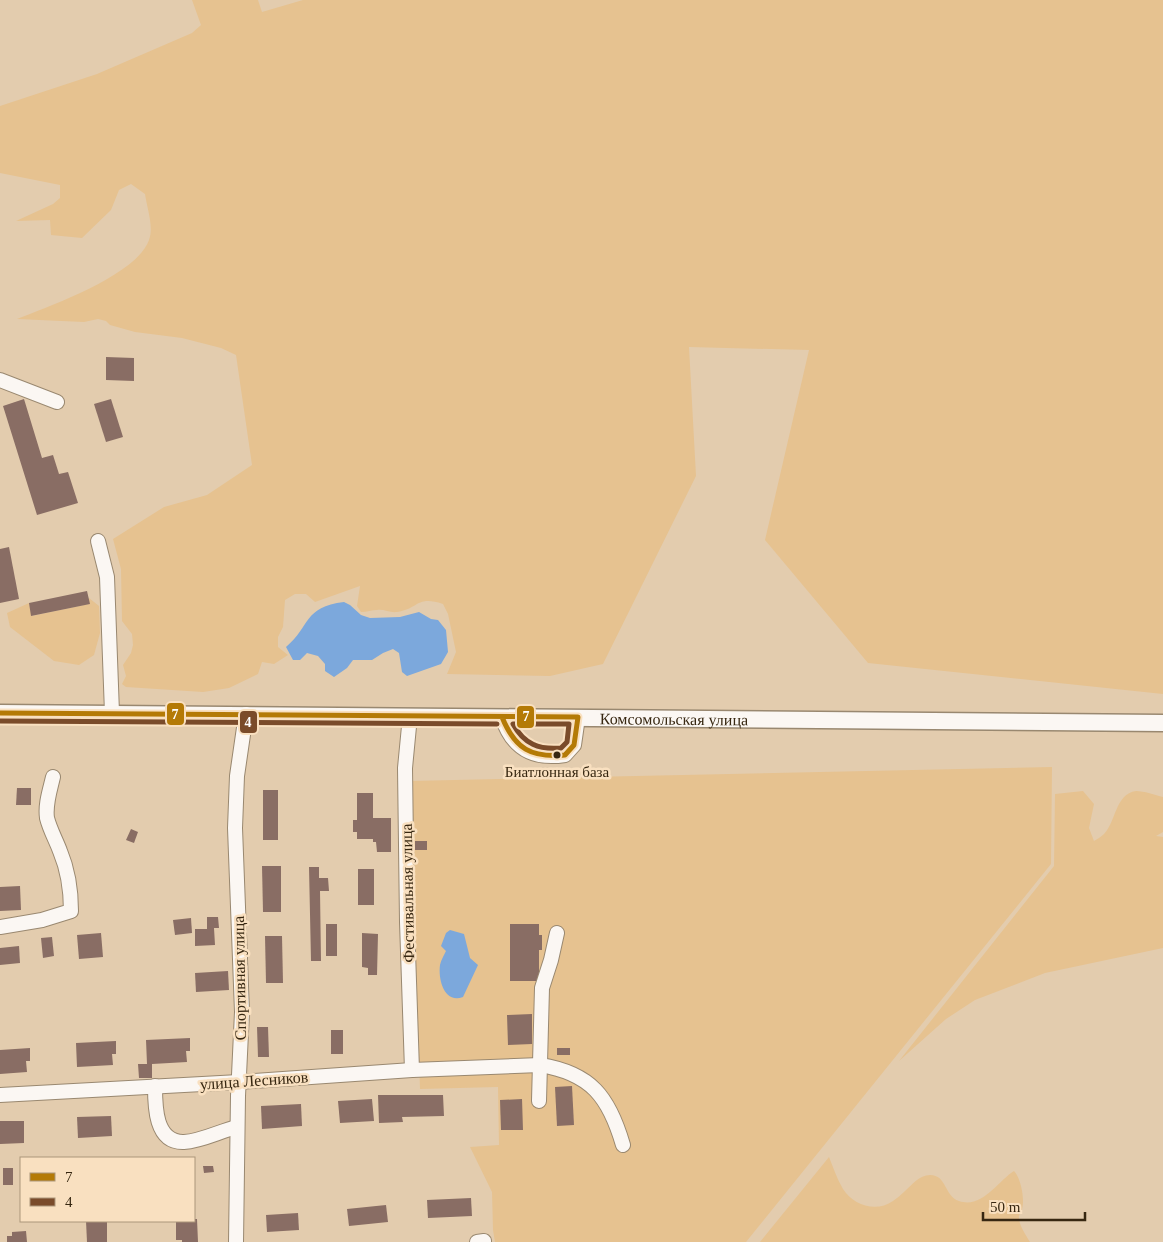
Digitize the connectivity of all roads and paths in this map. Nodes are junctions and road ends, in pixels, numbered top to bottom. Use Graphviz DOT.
graph roads {
  1 [pos="0,380"];
  2 [pos="57,402"];
  3 [pos="98,541"];
  4 [pos="0,713"];
  5 [pos="112,713"];
  6 [pos="246,714"];
  7 [pos="410,716"];
  8 [pos="502,717"];
  9 [pos="578,717"];
  10 [pos="1163,723"];
  11 [pos="53,777"];
  12 [pos="0,927"];
  13 [pos="557,933"];
  14 [pos="540,1065"];
  15 [pos="412,1070"];
  16 [pos="239,1082"];
  17 [pos="155,1086"];
  18 [pos="0,1095"];
  19 [pos="539,1101"];
  20 [pos="237,1127"];
  21 [pos="623,1145"];
  22 [pos="484,1241"];
  23 [pos="236,1242"];
  24 [pos="477,1242"];
  1 -- 2 [label="street"];
  3 -- 5 [label="street"];
  4 -- 5 [label="main road, Комсомольская улица"];
  5 -- 6 [label="main road, Комсомольская улица"];
  6 -- 7 [label="main road, Комсомольская улица"];
  6 -- 16 [label="street, Спортивная улица"];
  7 -- 8 [label="main road, Комсомольская улица"];
  7 -- 15 [label="street, Фестивальная улица"];
  8 -- 9 [label="main road, Комсомольская улица"];
  8 -- 9 [label="street"];
  9 -- 10 [label="main road, Комсомольская улица"];
  11 -- 12 [label="street"];
  13 -- 14 [label="street"];
  14 -- 15 [label="street, улица Лесников"];
  14 -- 19 [label="street"];
  14 -- 21 [label="street, улица Лесников"];
  15 -- 16 [label="street, улица Лесников"];
  16 -- 17 [label="street, улица Лесников"];
  16 -- 20 [label="street, Спортивная улица"];
  17 -- 18 [label="street, улица Лесников"];
  17 -- 20 [label="street"];
  20 -- 23 [label="street, Спортивная улица"];
  22 -- 24 [label="street"];
}
